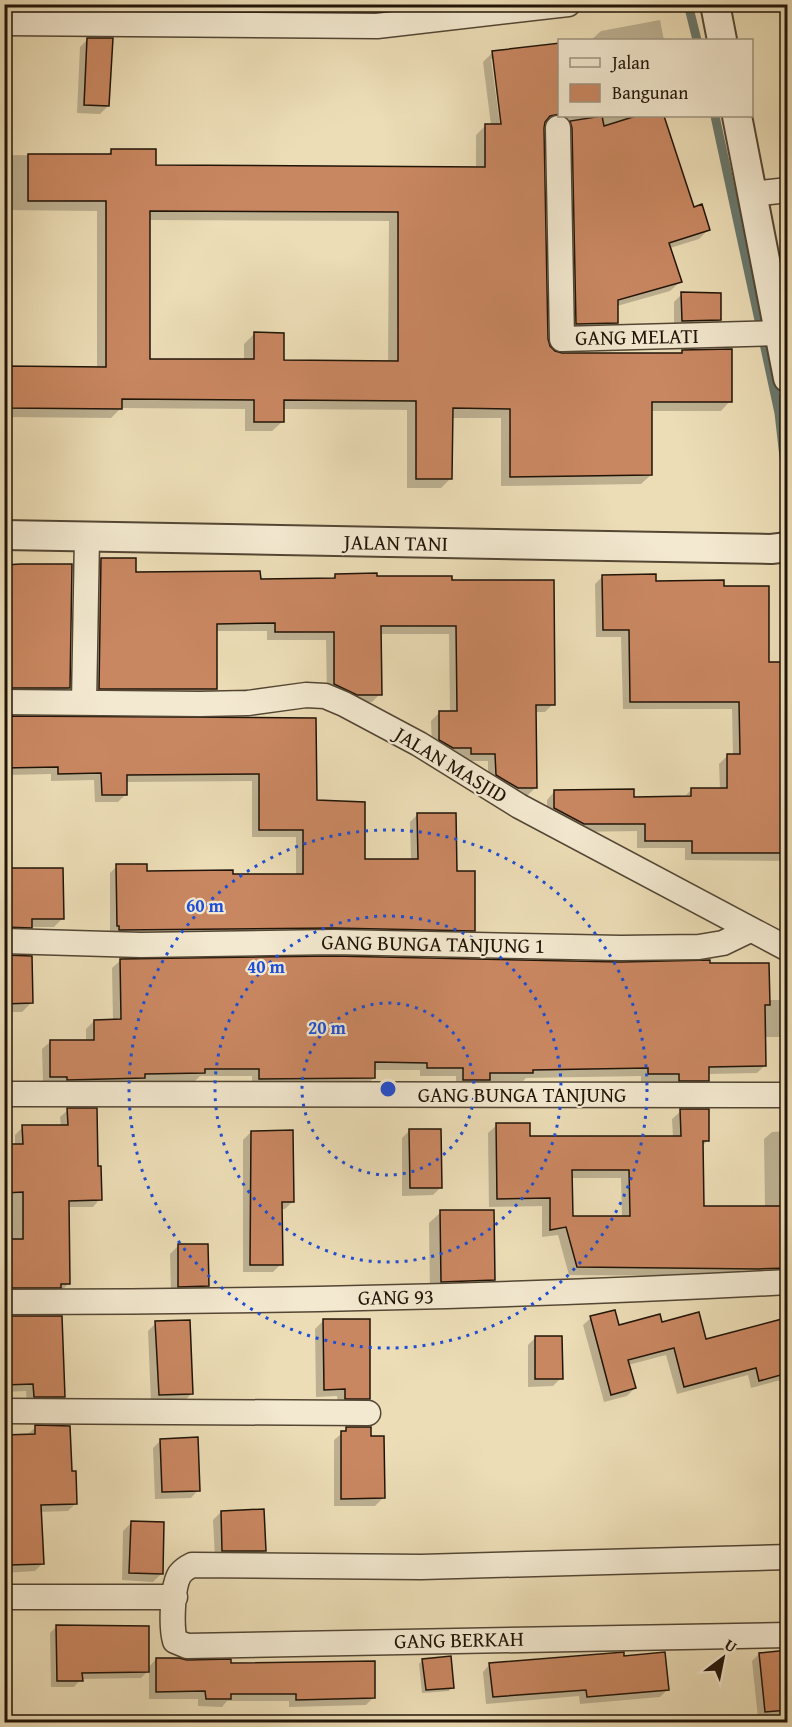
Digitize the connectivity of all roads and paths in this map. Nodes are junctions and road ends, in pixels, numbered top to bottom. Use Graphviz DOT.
graph roads {
  1 [pos="568,4"];
  2 [pos="715,4"];
  3 [pos="4,23"];
  4 [pos="722,39"];
  5 [pos="737,117"];
  6 [pos="558,128"];
  7 [pos="788,190"];
  8 [pos="752,194"];
  9 [pos="779,333"];
  10 [pos="788,378"];
  11 [pos="4,535"];
  12 [pos="87,537"];
  13 [pos="779,548"];
  14 [pos="4,702"];
  15 [pos="84,703"];
  16 [pos="750,930"];
  17 [pos="4,941"];
  18 [pos="788,949"];
  19 [pos="4,1094"];
  20 [pos="788,1095"];
  21 [pos="788,1282"];
  22 [pos="4,1302"];
  23 [pos="4,1411"];
  24 [pos="368,1413"];
  25 [pos="788,1557"];
  26 [pos="175,1597"];
  27 [pos="4,1598"];
  28 [pos="788,1635"];
  1 -- 3 [label="street"];
  2 -- 4 [label="street"];
  5 -- 8 [label="street"];
  6 -- 9 [label="street, GANG MELATI"];
  7 -- 8 [label="street"];
  8 -- 9 [label="street"];
  9 -- 10 [label="street"];
  11 -- 12 [label="street, JALAN TANI"];
  12 -- 13 [label="street, JALAN TANI"];
  12 -- 15 [label="street"];
  14 -- 15 [label="street, JALAN MASJID"];
  15 -- 16 [label="street, JALAN MASJID"];
  16 -- 17 [label="street, GANG BUNGA TANJUNG 1"];
  16 -- 18 [label="street, JALAN MASJID"];
  19 -- 20 [label="street, GANG BUNGA TANJUNG"];
  21 -- 22 [label="street, GANG 93"];
  23 -- 24 [label="street"];
  25 -- 26 [label="street, GANG BERKAH"];
  26 -- 27 [label="street"];
  26 -- 28 [label="street, GANG BERKAH"];
}
